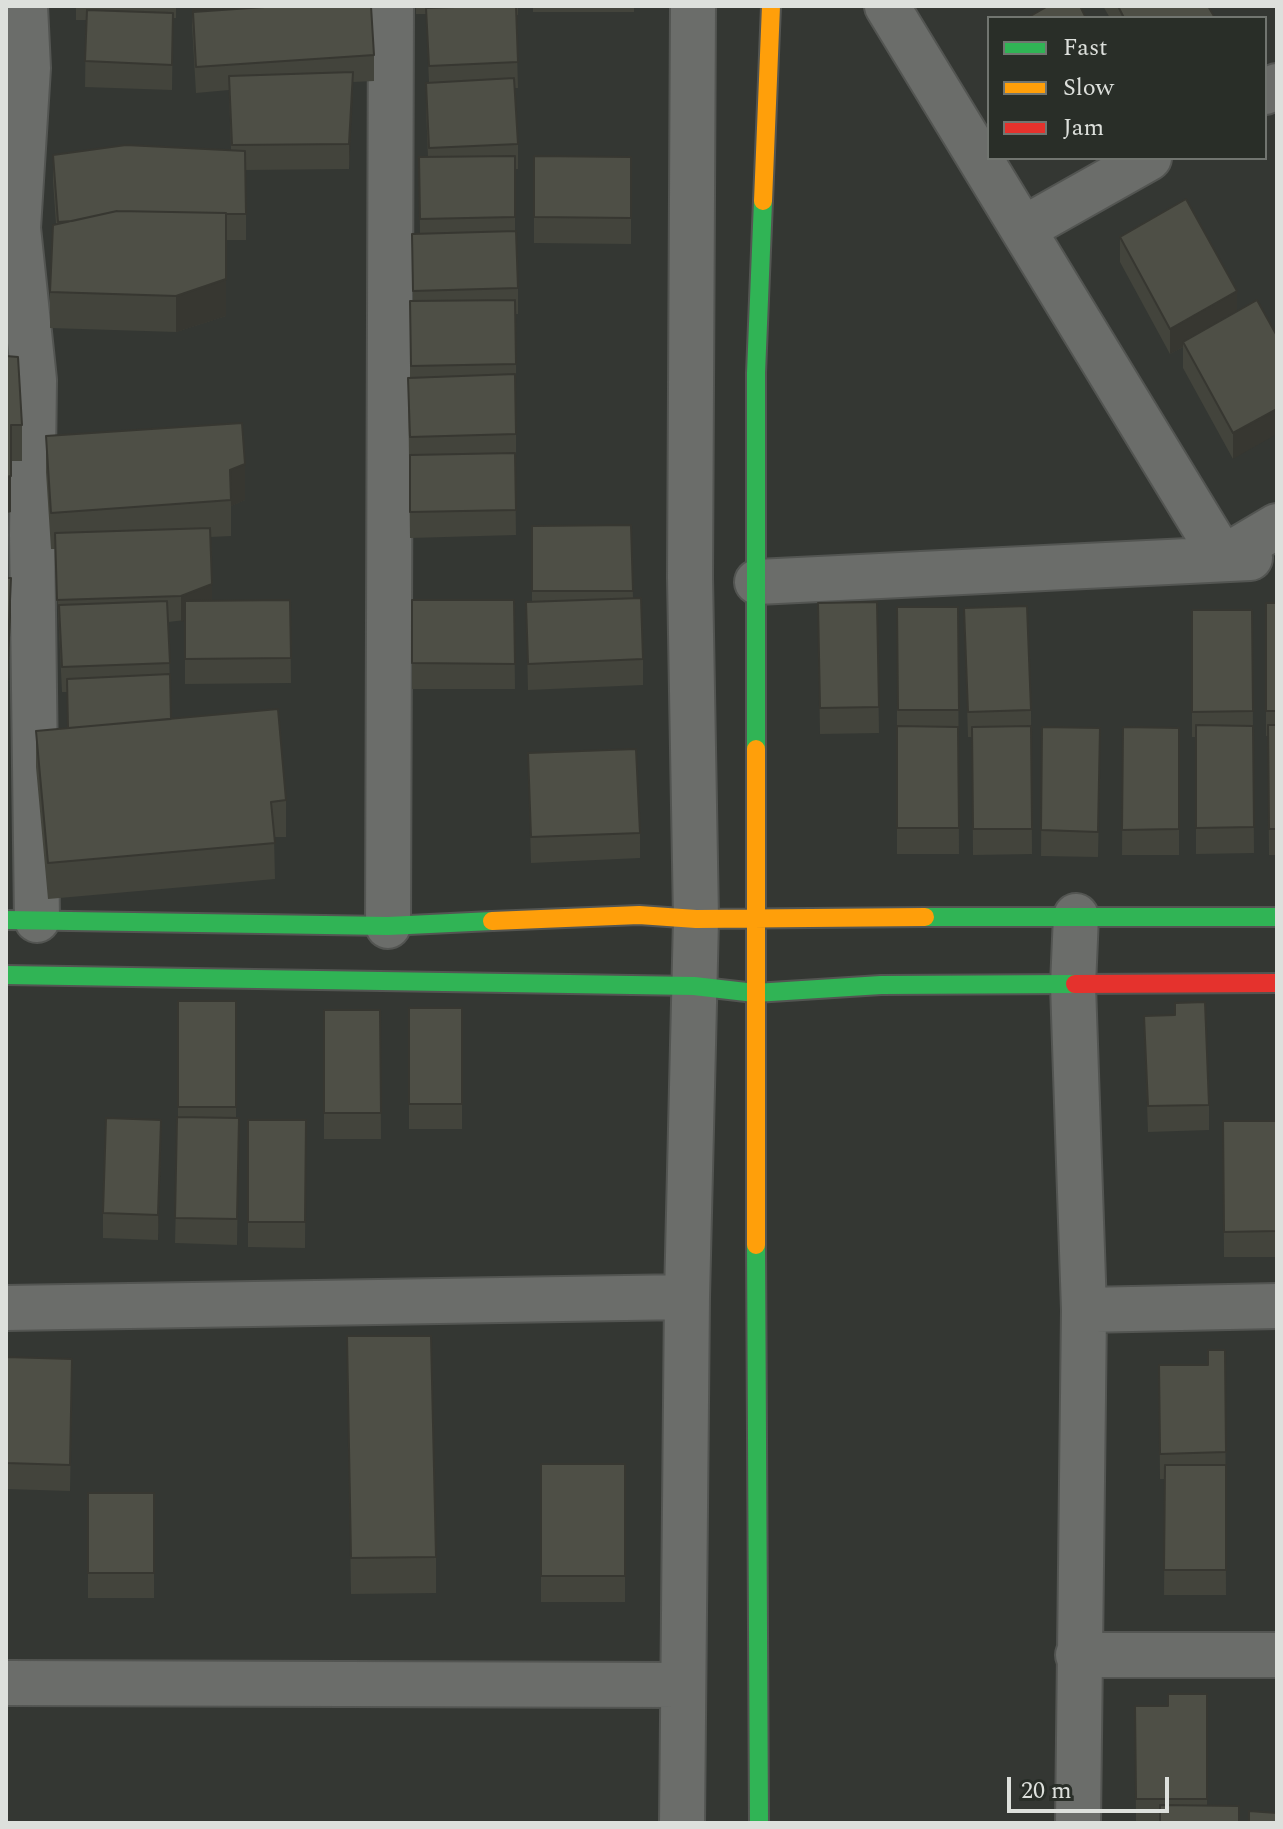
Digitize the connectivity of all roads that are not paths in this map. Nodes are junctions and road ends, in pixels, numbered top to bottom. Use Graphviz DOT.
graph roads {
  1 [pos="25,6"];
  2 [pos="391,6"];
  3 [pos="693,6"];
  4 [pos="771,6"];
  5 [pos="887,6"];
  6 [pos="1145,160"];
  7 [pos="12,228"];
  8 [pos="1023,229"];
  9 [pos="1277,526"];
  10 [pos="19,536"];
  11 [pos="1223,558"];
  12 [pos="1277,558"];
  13 [pos="757,582"];
  14 [pos="1076,916"];
  15 [pos="1277,917"];
  16 [pos="696,919"];
  17 [pos="755,919"];
  18 [pos="22,920"];
  19 [pos="388,926"];
  20 [pos="6,975"];
  21 [pos="1277,983"];
  22 [pos="1073,985"];
  23 [pos="694,986"];
  24 [pos="755,993"];
  25 [pos="687,1297"];
  26 [pos="1277,1306"];
  27 [pos="6,1308"];
  28 [pos="1084,1310"];
  29 [pos="1078,1655"];
  30 [pos="1277,1655"];
  31 [pos="6,1683"];
  32 [pos="683,1685"];
  33 [pos="682,1823"];
  34 [pos="759,1823"];
  35 [pos="1078,1823"];
  1 -- 7 [label="street"];
  2 -- 19 [label="street"];
  3 -- 16 [label="street"];
  4 -- 13 [label="street"];
  5 -- 8 [label="street"];
  6 -- 8 [label="street"];
  7 -- 10 [label="street"];
  8 -- 11 [label="street"];
  9 -- 11 [label="street"];
  10 -- 18 [label="street"];
  11 -- 12 [label="street"];
  11 -- 13 [label="street"];
  13 -- 17 [label="street"];
  14 -- 15 [label="street"];
  14 -- 17 [label="street"];
  14 -- 22 [label="street"];
  16 -- 17 [label="street"];
  16 -- 19 [label="street"];
  16 -- 23 [label="street"];
  17 -- 24 [label="street"];
  18 -- 19 [label="street"];
  20 -- 23 [label="street"];
  21 -- 22 [label="street"];
  22 -- 24 [label="street"];
  22 -- 28 [label="street"];
  23 -- 24 [label="street"];
  23 -- 25 [label="street"];
  24 -- 34 [label="street"];
  25 -- 27 [label="street"];
  25 -- 32 [label="street"];
  26 -- 28 [label="street"];
  28 -- 29 [label="street"];
  29 -- 30 [label="street"];
  29 -- 35 [label="street"];
  31 -- 32 [label="street"];
  32 -- 33 [label="street"];
}
